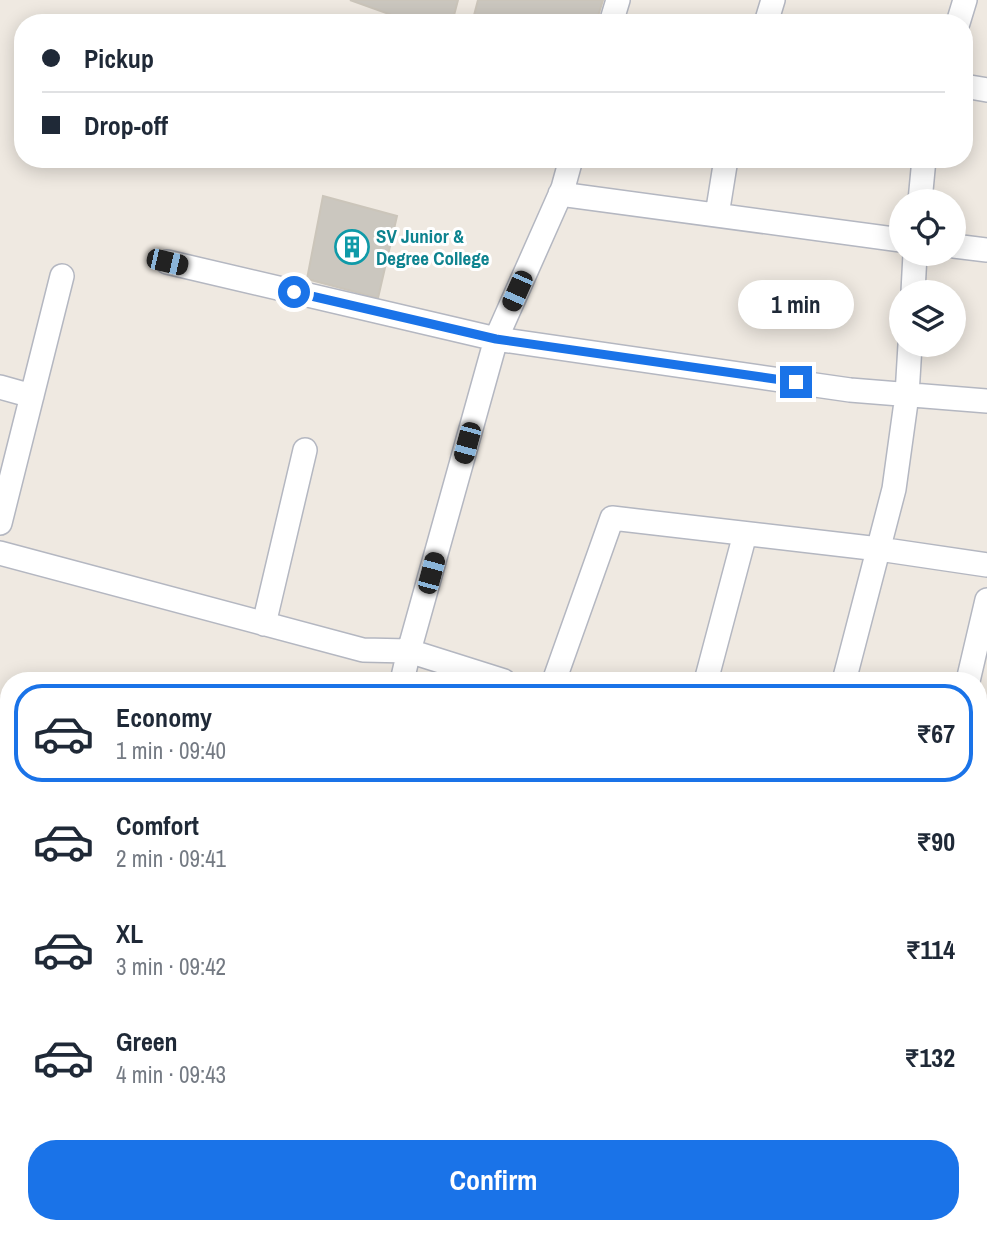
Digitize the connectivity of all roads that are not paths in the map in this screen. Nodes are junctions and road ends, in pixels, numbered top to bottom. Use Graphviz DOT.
graph roads {
  1 [pos="568,168"];
  2 [pos="725,168"];
  3 [pos="923,168"];
  4 [pos="921,189"];
  5 [pos="560,194"];
  6 [pos="717,215"];
  7 [pos="889,238"];
  8 [pos="966,247"];
  9 [pos="987,250"];
  10 [pos="167,262"];
  11 [pos="62,276"];
  12 [pos="496,339"];
  13 [pos="909,357"];
  14 [pos="0,387"];
  15 [pos="907,395"];
  16 [pos="32,396"];
  17 [pos="987,401"];
  18 [pos="305,450"];
  19 [pos="0,523"];
  20 [pos="745,534"];
  21 [pos="879,548"];
  22 [pos="0,553"];
  23 [pos="987,565"];
  24 [pos="987,600"];
  25 [pos="264,624"];
  26 [pos="409,651"];
  27 [pos="404,672"];
  28 [pos="476,672"];
  29 [pos="557,672"];
  30 [pos="708,672"];
  31 [pos="846,672"];
  32 [pos="970,672"];
  1 -- 5 [label="street"];
  2 -- 6 [label="street"];
  3 -- 4 [label="street"];
  5 -- 6 [label="street"];
  5 -- 12 [label="street"];
  6 -- 7 [label="street"];
  8 -- 9 [label="street"];
  10 -- 12 [label="street"];
  11 -- 16 [label="street"];
  12 -- 15 [label="street"];
  12 -- 26 [label="street"];
  13 -- 15 [label="street"];
  14 -- 16 [label="street"];
  15 -- 17 [label="street"];
  15 -- 21 [label="street"];
  16 -- 19 [label="street"];
  18 -- 25 [label="street"];
  20 -- 21 [label="street"];
  20 -- 29 [label="street"];
  20 -- 30 [label="street"];
  21 -- 23 [label="street"];
  21 -- 31 [label="street"];
  22 -- 25 [label="street"];
  24 -- 32 [label="street"];
  25 -- 26 [label="street"];
  26 -- 27 [label="street"];
  26 -- 28 [label="street"];
}
